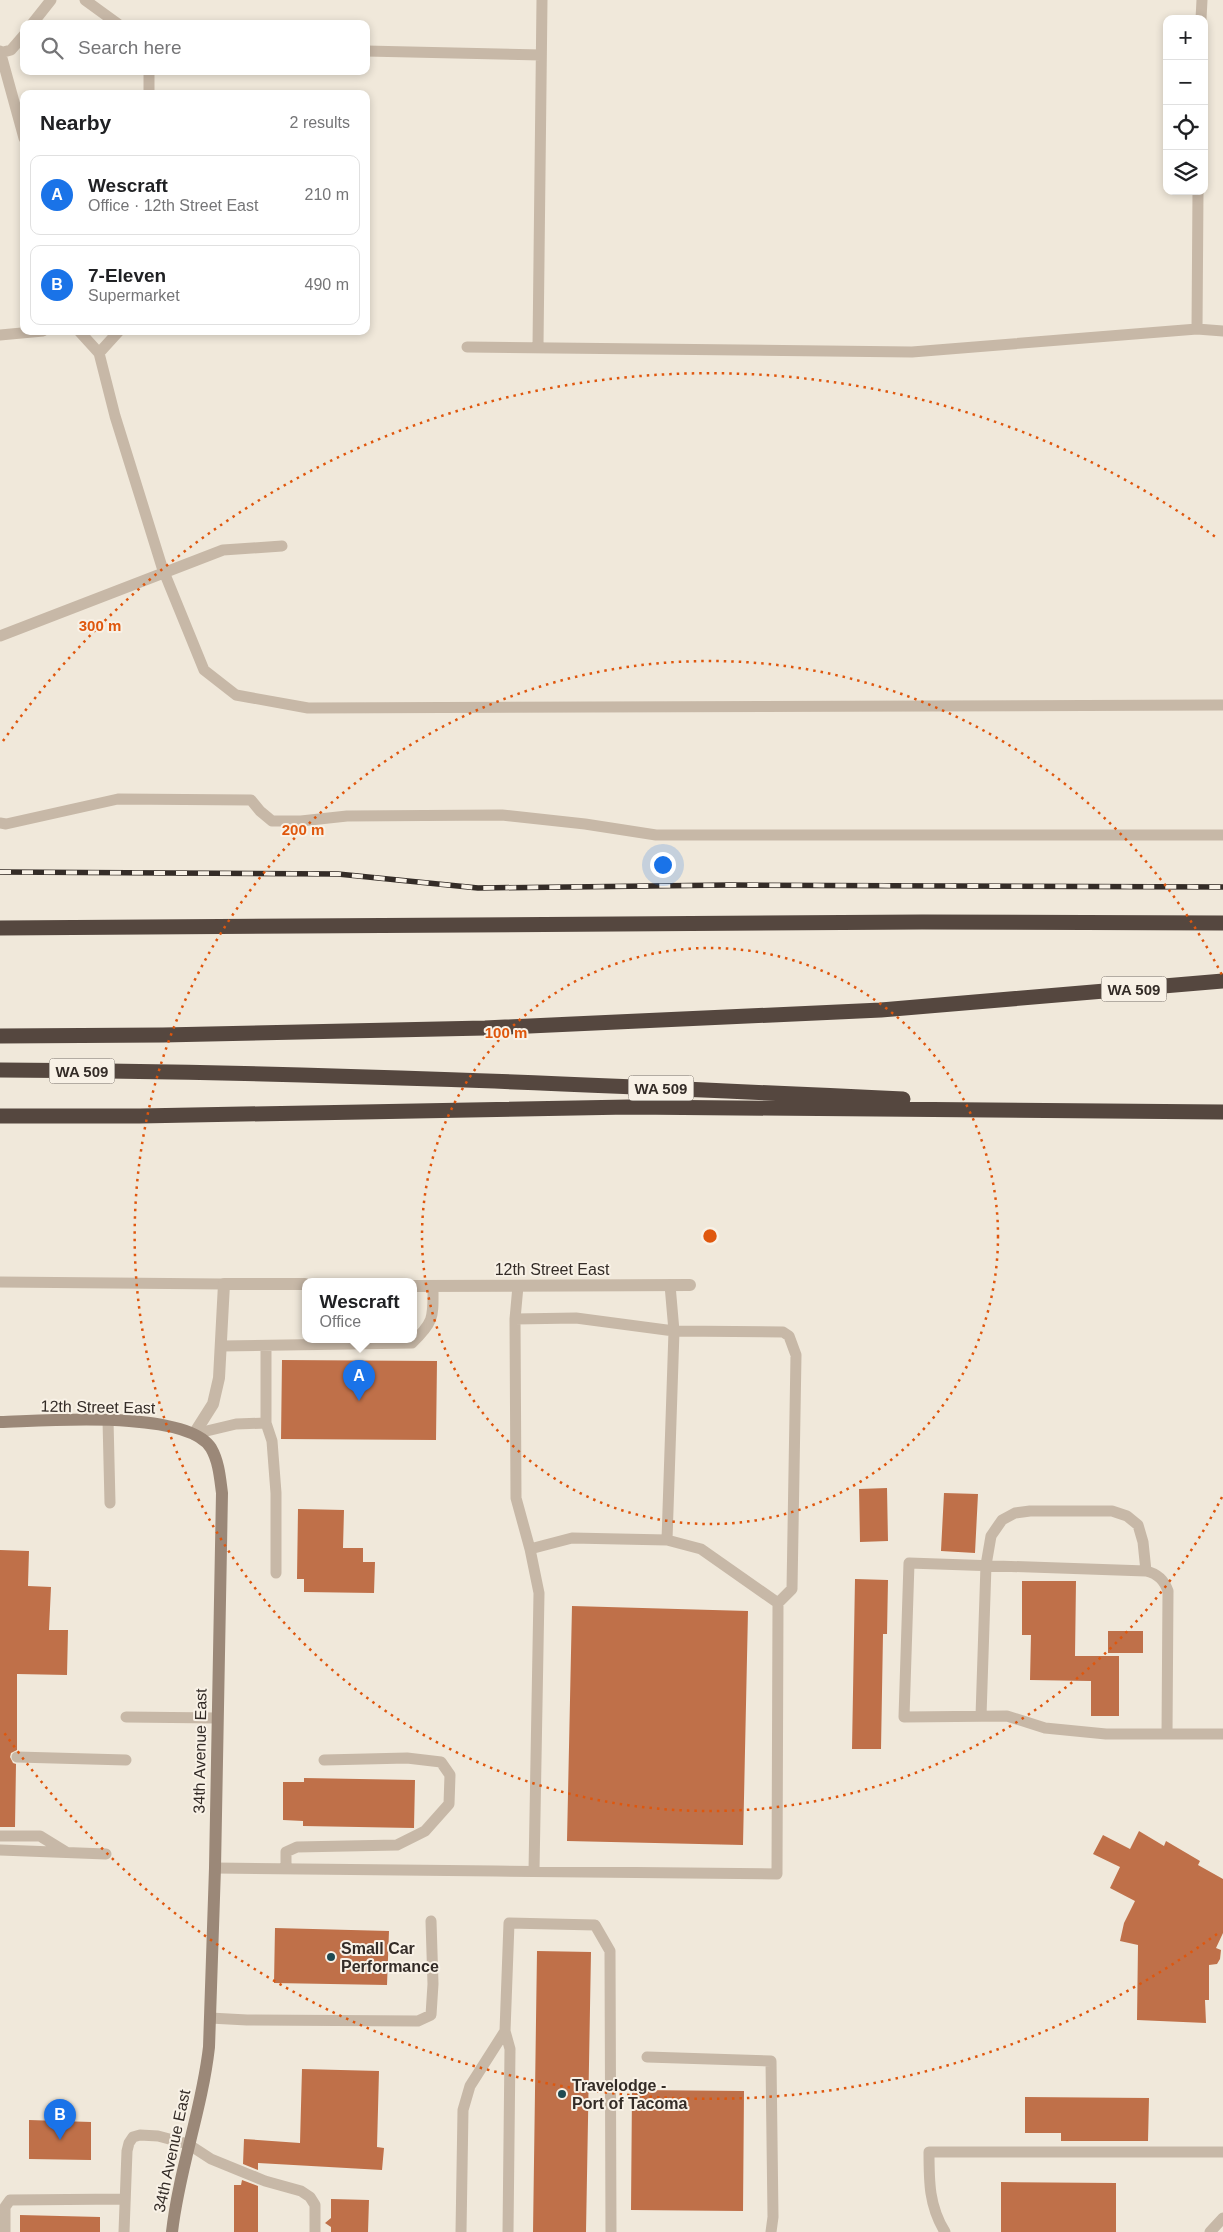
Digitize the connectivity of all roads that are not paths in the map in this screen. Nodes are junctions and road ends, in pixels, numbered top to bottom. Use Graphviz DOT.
graph roads {
  1 [pos="51,0"];
  2 [pos="85,0"];
  3 [pos="542,0"];
  4 [pos="1202,0"];
  5 [pos="1201,15"];
  6 [pos="35,20"];
  7 [pos="112,20"];
  8 [pos="20,40"];
  9 [pos="370,50"];
  10 [pos="0,52"];
  11 [pos="541,55"];
  12 [pos="149,75"];
  13 [pos="149,90"];
  14 [pos="20,124"];
  15 [pos="1198,195"];
  16 [pos="1197,329"];
  17 [pos="1223,331"];
  18 [pos="20,333"];
  19 [pos="0,335"];
  20 [pos="83,335"];
  21 [pos="115,335"];
  22 [pos="538,346"];
  23 [pos="467,347"];
  24 [pos="99,353"];
  25 [pos="282,546"];
  26 [pos="164,573"];
  27 [pos="0,636"];
  28 [pos="1223,705"];
  29 [pos="0,823"];
  30 [pos="1223,835"];
  31 [pos="1223,923"];
  32 [pos="0,928"];
  33 [pos="1223,981"];
  34 [pos="0,1036"];
  35 [pos="0,1070"];
  36 [pos="1158,1111"];
  37 [pos="1223,1112"];
  38 [pos="0,1116"];
  39 [pos="0,1282"];
  40 [pos="224,1284"];
  41 [pos="302,1284"];
  42 [pos="417,1286"];
  43 [pos="432,1286"];
  44 [pos="518,1286"];
  45 [pos="670,1286"];
  46 [pos="690,1286"];
  47 [pos="515,1319"];
  48 [pos="674,1331"];
  49 [pos="417,1338"];
  50 [pos="412,1343"];
  51 [pos="221,1346"];
  52 [pos="266,1346"];
  53 [pos="108,1420"];
  54 [pos="0,1422"];
  55 [pos="266,1423"];
  56 [pos="194,1434"];
  57 [pos="110,1502"];
  58 [pos="667,1540"];
  59 [pos="530,1548"];
  60 [pos="986,1565"];
  61 [pos="1146,1571"];
  62 [pos="276,1573"];
  63 [pos="778,1603"];
  64 [pos="981,1716"];
  65 [pos="126,1717"];
  66 [pos="217,1718"];
  67 [pos="1167,1734"];
  68 [pos="1223,1734"];
  69 [pos="17,1757"];
  70 [pos="126,1760"];
  71 [pos="324,1760"];
  72 [pos="0,1836"];
  73 [pos="0,1850"];
  74 [pos="68,1852"];
  75 [pos="106,1854"];
  76 [pos="215,1868"];
  77 [pos="286,1868"];
  78 [pos="534,1871"];
  79 [pos="431,1921"];
  80 [pos="210,2018"];
  81 [pos="505,2031"];
  82 [pos="646,2058"];
  83 [pos="188,2144"];
  84 [pos="1223,2152"];
  85 [pos="125,2199"];
  86 [pos="1223,2218"];
  87 [pos="172,2231"];
  88 [pos="5,2232"];
  89 [pos="124,2232"];
  90 [pos="316,2232"];
  91 [pos="461,2232"];
  92 [pos="508,2232"];
  93 [pos="611,2232"];
  94 [pos="771,2232"];
  95 [pos="945,2232"];
  96 [pos="1210,2232"];
  1 -- 6 [label="lane"];
  2 -- 7 [label="lane"];
  3 -- 11 [label="lane"];
  4 -- 5 [label="lane"];
  8 -- 10 [label="lane"];
  9 -- 11 [label="lane"];
  10 -- 14 [label="lane"];
  11 -- 22 [label="lane"];
  12 -- 13 [label="lane"];
  15 -- 16 [label="lane"];
  16 -- 17 [label="lane"];
  16 -- 22 [label="lane"];
  18 -- 19 [label="lane"];
  20 -- 24 [label="lane"];
  21 -- 24 [label="lane"];
  22 -- 23 [label="lane"];
  24 -- 26 [label="lane"];
  25 -- 26 [label="lane"];
  26 -- 27 [label="lane"];
  26 -- 28 [label="lane"];
  29 -- 30 [label="lane"];
  31 -- 32 [label="highway"];
  33 -- 34 [label="highway, WA 509"];
  35 -- 36 [label="highway, WA 509"];
  36 -- 37 [label="highway, WA 509"];
  36 -- 38 [label="highway"];
  39 -- 40 [label="lane"];
  40 -- 41 [label="street"];
  40 -- 51 [label="street"];
  42 -- 43 [label="street, 12th Street East"];
  43 -- 44 [label="street, 12th Street East"];
  43 -- 49 [label="lane"];
  44 -- 45 [label="street, 12th Street East"];
  44 -- 47 [label="lane"];
  45 -- 46 [label="street, 12th Street East"];
  45 -- 48 [label="lane"];
  47 -- 48 [label="lane"];
  47 -- 59 [label="lane"];
  48 -- 58 [label="lane"];
  48 -- 63 [label="lane"];
  50 -- 52 [label="lane"];
  51 -- 52 [label="lane"];
  51 -- 56 [label="street"];
  52 -- 55 [label="lane"];
  53 -- 54 [label="street, 12th Street East"];
  53 -- 56 [label="street, 12th Street East"];
  53 -- 57 [label="lane"];
  55 -- 56 [label="lane"];
  55 -- 62 [label="lane"];
  56 -- 66 [label="street, 34th Avenue East"];
  58 -- 59 [label="lane"];
  58 -- 63 [label="lane"];
  59 -- 78 [label="lane"];
  60 -- 61 [label="lane"];
  60 -- 61 [label="lane"];
  60 -- 64 [label="lane"];
  60 -- 64 [label="lane"];
  61 -- 67 [label="lane"];
  63 -- 78 [label="lane"];
  64 -- 67 [label="lane"];
  65 -- 66 [label="lane"];
  66 -- 76 [label="street, 34th Avenue East"];
  67 -- 68 [label="lane"];
  69 -- 70 [label="lane"];
  71 -- 77 [label="lane"];
  72 -- 74 [label="lane"];
  73 -- 74 [label="lane"];
  74 -- 75 [label="lane"];
  76 -- 77 [label="lane"];
  76 -- 80 [label="street, 34th Avenue East"];
  77 -- 78 [label="lane"];
  79 -- 80 [label="lane"];
  80 -- 83 [label="street, 34th Avenue East"];
  81 -- 91 [label="lane"];
  81 -- 92 [label="lane"];
  81 -- 93 [label="lane"];
  82 -- 94 [label="lane"];
  83 -- 85 [label="lane"];
  83 -- 87 [label="street, 34th Avenue East"];
  83 -- 90 [label="lane"];
  84 -- 95 [label="lane"];
  85 -- 88 [label="lane"];
  85 -- 89 [label="lane"];
  86 -- 96 [label="lane"];
}
